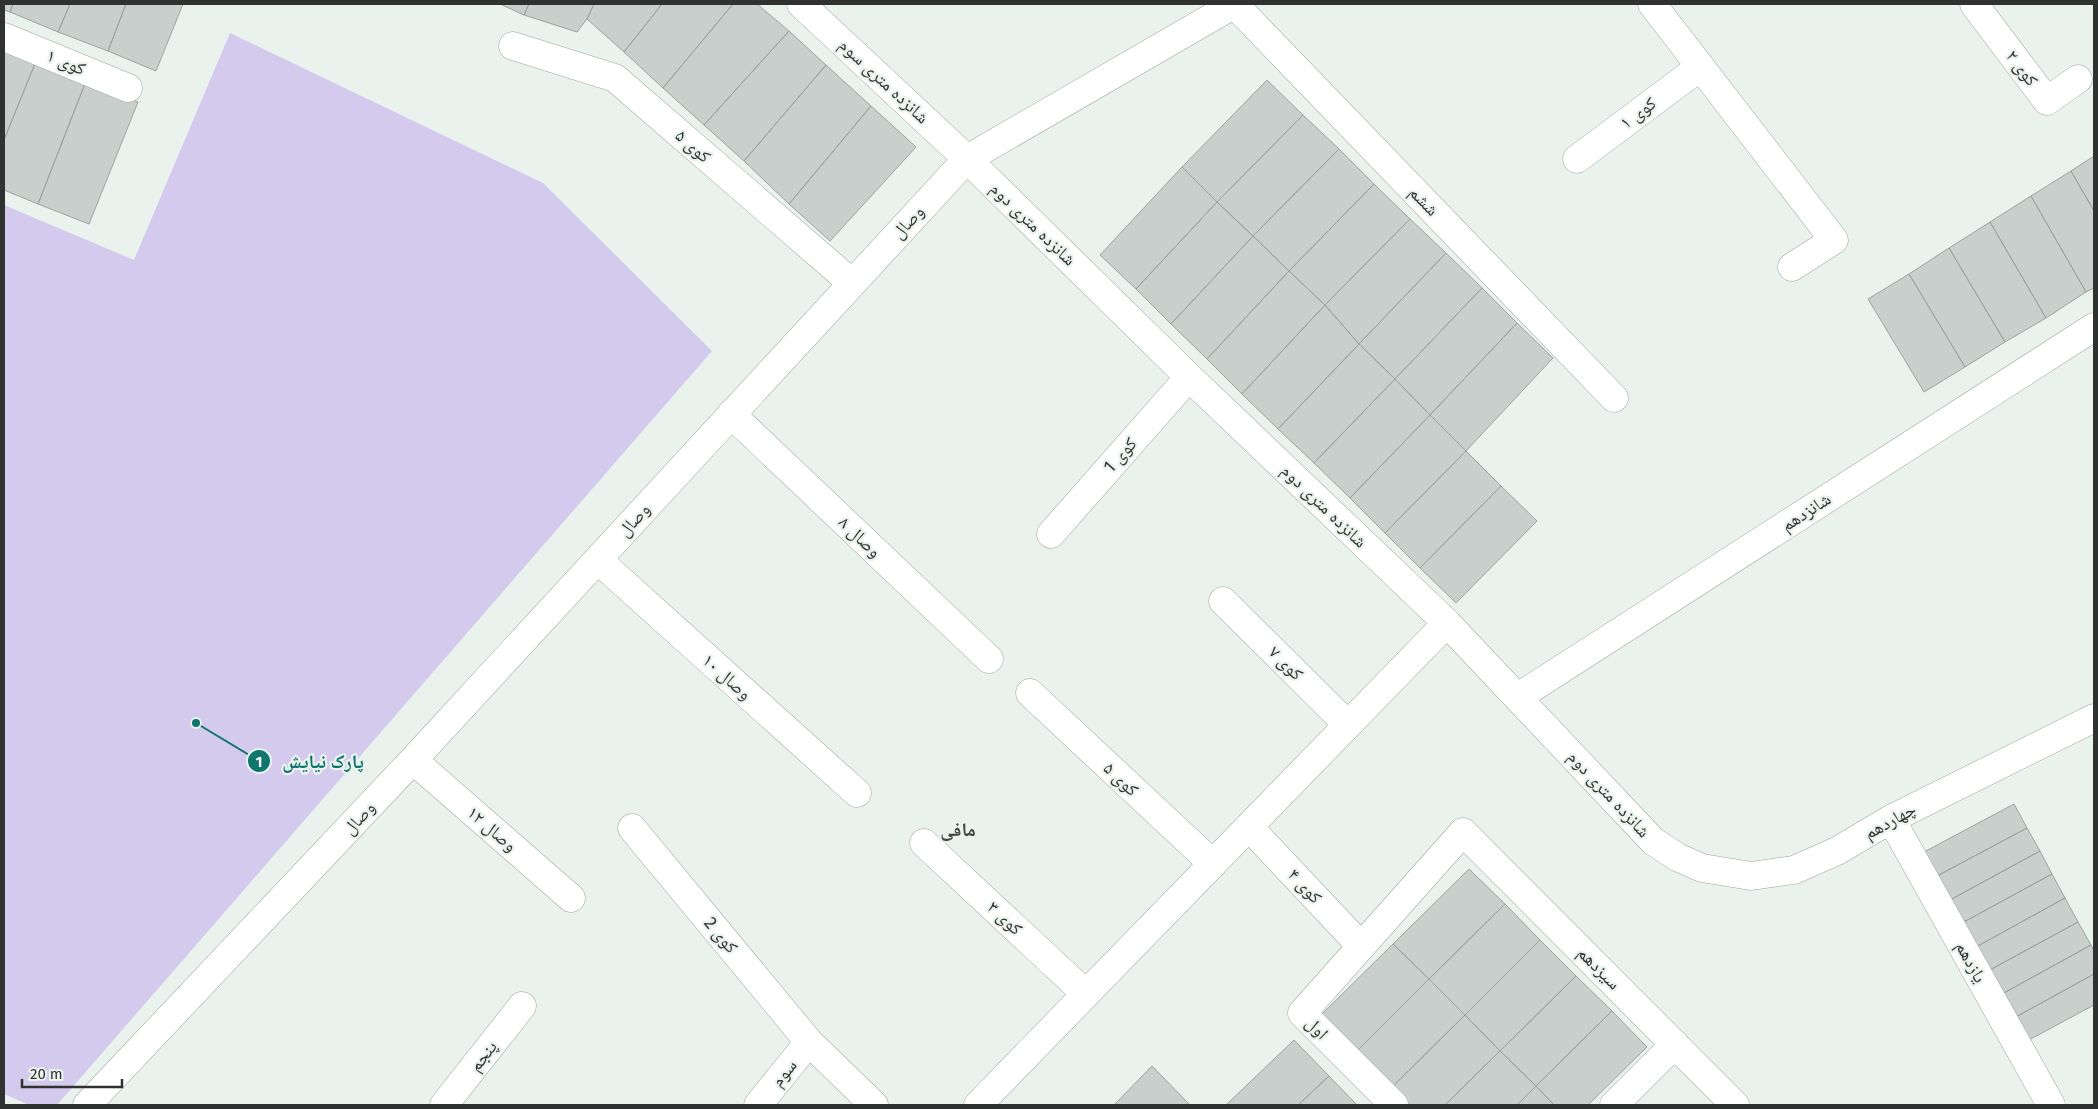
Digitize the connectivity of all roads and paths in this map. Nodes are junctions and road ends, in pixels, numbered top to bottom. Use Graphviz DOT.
graph roads {
  1 [pos="801,4"];
  2 [pos="1234,4"];
  3 [pos="1652,4"];
  4 [pos="1974,4"];
  5 [pos="4,37"];
  6 [pos="513,46"];
  7 [pos="1700,67"];
  8 [pos="2078,78"];
  9 [pos="128,88"];
  10 [pos="967,159"];
  11 [pos="1576,159"];
  12 [pos="1792,266"];
  13 [pos="852,283"];
  14 [pos="2094,327"];
  15 [pos="1189,377"];
  16 [pos="1614,398"];
  17 [pos="731,414"];
  18 [pos="1050,534"];
  19 [pos="598,560"];
  20 [pos="1223,602"];
  21 [pos="1447,623"];
  22 [pos="989,659"];
  23 [pos="1030,693"];
  24 [pos="1518,697"];
  25 [pos="2094,718"];
  26 [pos="1348,725"];
  27 [pos="413,760"];
  28 [pos="857,793"];
  29 [pos="1891,818"];
  30 [pos="1249,827"];
  31 [pos="632,828"];
  32 [pos="924,843"];
  33 [pos="1676,857"];
  34 [pos="1213,864"];
  35 [pos="571,898"];
  36 [pos="1361,946"];
  37 [pos="1086,994"];
  38 [pos="522,1006"];
  39 [pos="809,1042"];
  40 [pos="1675,1044"];
  41 [pos="87,1105"];
  42 [pos="444,1105"];
  43 [pos="758,1105"];
  44 [pos="874,1105"];
  45 [pos="978,1105"];
  46 [pos="1394,1105"];
  47 [pos="1614,1105"];
  48 [pos="1735,1105"];
  49 [pos="2051,1105"];
  1 -- 10 [label="street, شانزده متری سوم"];
  2 -- 10 [label="street, وصال"];
  2 -- 16 [label="street, ششم"];
  3 -- 7 [label="street"];
  4 -- 8 [label="street, کوی ۲"];
  5 -- 9 [label="street, کوی ۱"];
  6 -- 13 [label="street, کوی ۵"];
  7 -- 11 [label="street, کوی ۱"];
  7 -- 12 [label="street"];
  10 -- 13 [label="street, وصال"];
  10 -- 15 [label="street, شانزده متری دوم"];
  13 -- 17 [label="street, وصال"];
  14 -- 24 [label="street, شانزدهم"];
  15 -- 18 [label="street, کوی 1"];
  15 -- 21 [label="street, شانزده متری دوم"];
  17 -- 19 [label="street, وصال"];
  17 -- 22 [label="street, وصال ۸"];
  19 -- 27 [label="street, وصال"];
  19 -- 28 [label="street, وصال ۱۰"];
  20 -- 26 [label="street, کوی ۷"];
  21 -- 24 [label="street, شانزده متری دوم"];
  21 -- 26 [label="street"];
  23 -- 34 [label="street, کوی ۵"];
  24 -- 33 [label="street, شانزده متری دوم"];
  25 -- 29 [label="street, چهاردهم"];
  26 -- 30 [label="street"];
  27 -- 35 [label="street, وصال ۱۲"];
  27 -- 41 [label="street, وصال"];
  29 -- 33 [label="street, چهاردهم"];
  29 -- 49 [label="street, یازدهم"];
  30 -- 34 [label="street"];
  30 -- 36 [label="street, کوی ۴"];
  31 -- 39 [label="street, کوی 2"];
  32 -- 37 [label="street, کوی ۳"];
  34 -- 37 [label="street"];
  36 -- 40 [label="street, سیزدهم"];
  36 -- 46 [label="street, اول"];
  37 -- 45 [label="street"];
  38 -- 42 [label="street, پنجم"];
  39 -- 43 [label="street, سوم"];
  39 -- 44 [label="street, کوی 2"];
  40 -- 47 [label="street"];
  40 -- 48 [label="street, سیزدهم"];
}
